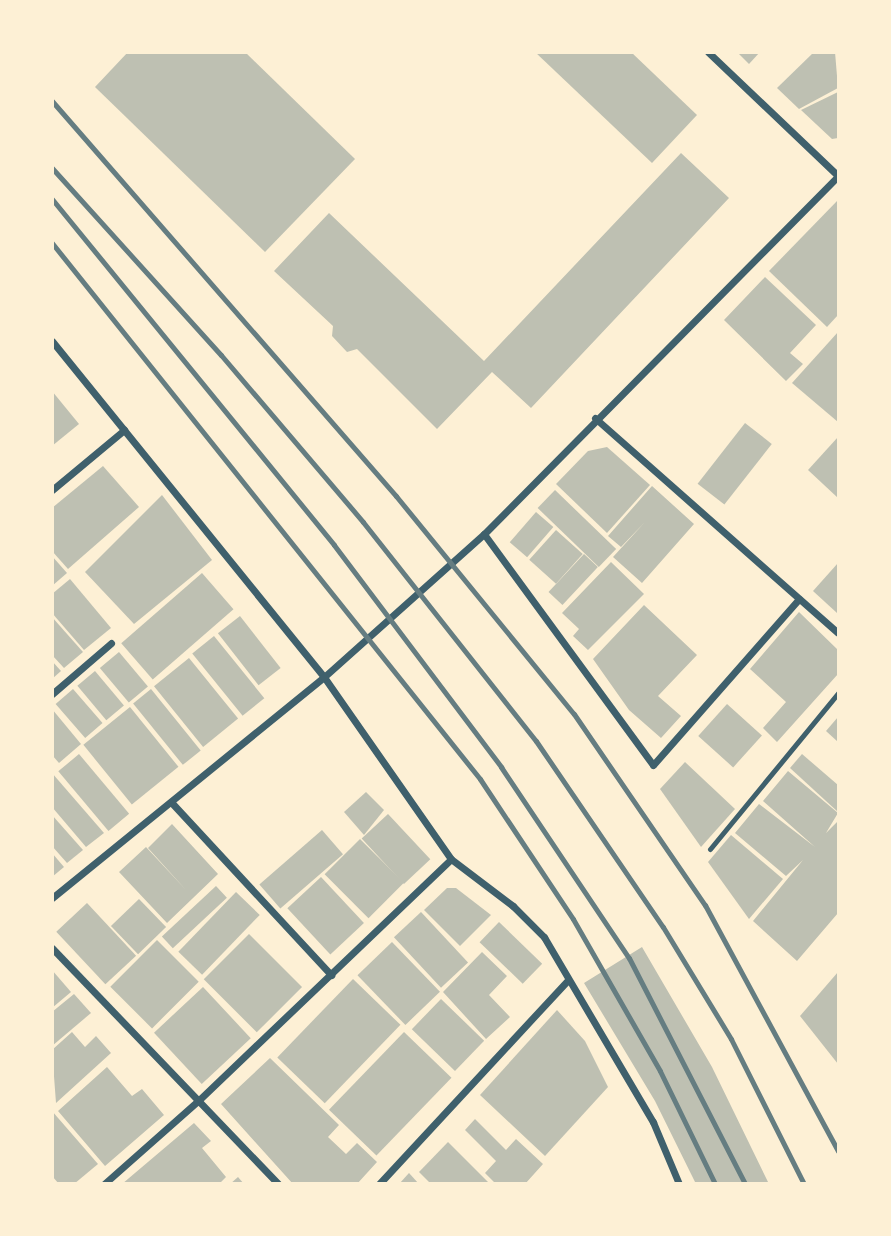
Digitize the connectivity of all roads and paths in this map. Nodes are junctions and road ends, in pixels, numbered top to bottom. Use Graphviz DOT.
graph roads {
  1 [pos="708,52"];
  2 [pos="52,341"];
  3 [pos="595,418"];
  4 [pos="124,430"];
  5 [pos="52,490"];
  6 [pos="484,534"];
  7 [pos="799,599"];
  8 [pos="838,633"];
  9 [pos="111,643"];
  10 [pos="324,677"];
  11 [pos="838,693"];
  12 [pos="52,694"];
  13 [pos="171,802"];
  14 [pos="710,849"];
  15 [pos="451,859"];
  16 [pos="52,898"];
  17 [pos="52,948"];
  18 [pos="331,975"];
  19 [pos="568,980"];
  20 [pos="200,1099"];
  21 [pos="104,1184"];
  22 [pos="278,1184"];
  23 [pos="379,1184"];
  24 [pos="679,1184"];
  1 -- 3 [label="street"];
  2 -- 4 [label="street"];
  3 -- 6 [label="street"];
  3 -- 7 [label="street"];
  4 -- 5 [label="street"];
  4 -- 10 [label="street"];
  6 -- 7 [label="street"];
  6 -- 10 [label="street"];
  7 -- 8 [label="street"];
  9 -- 12 [label="street"];
  10 -- 13 [label="street"];
  10 -- 15 [label="street"];
  11 -- 14 [label="lane"];
  13 -- 16 [label="street"];
  13 -- 18 [label="street"];
  15 -- 18 [label="street"];
  15 -- 19 [label="street"];
  17 -- 20 [label="street"];
  18 -- 20 [label="street"];
  19 -- 23 [label="street"];
  19 -- 24 [label="street"];
  20 -- 21 [label="street"];
  20 -- 22 [label="street"];
}
